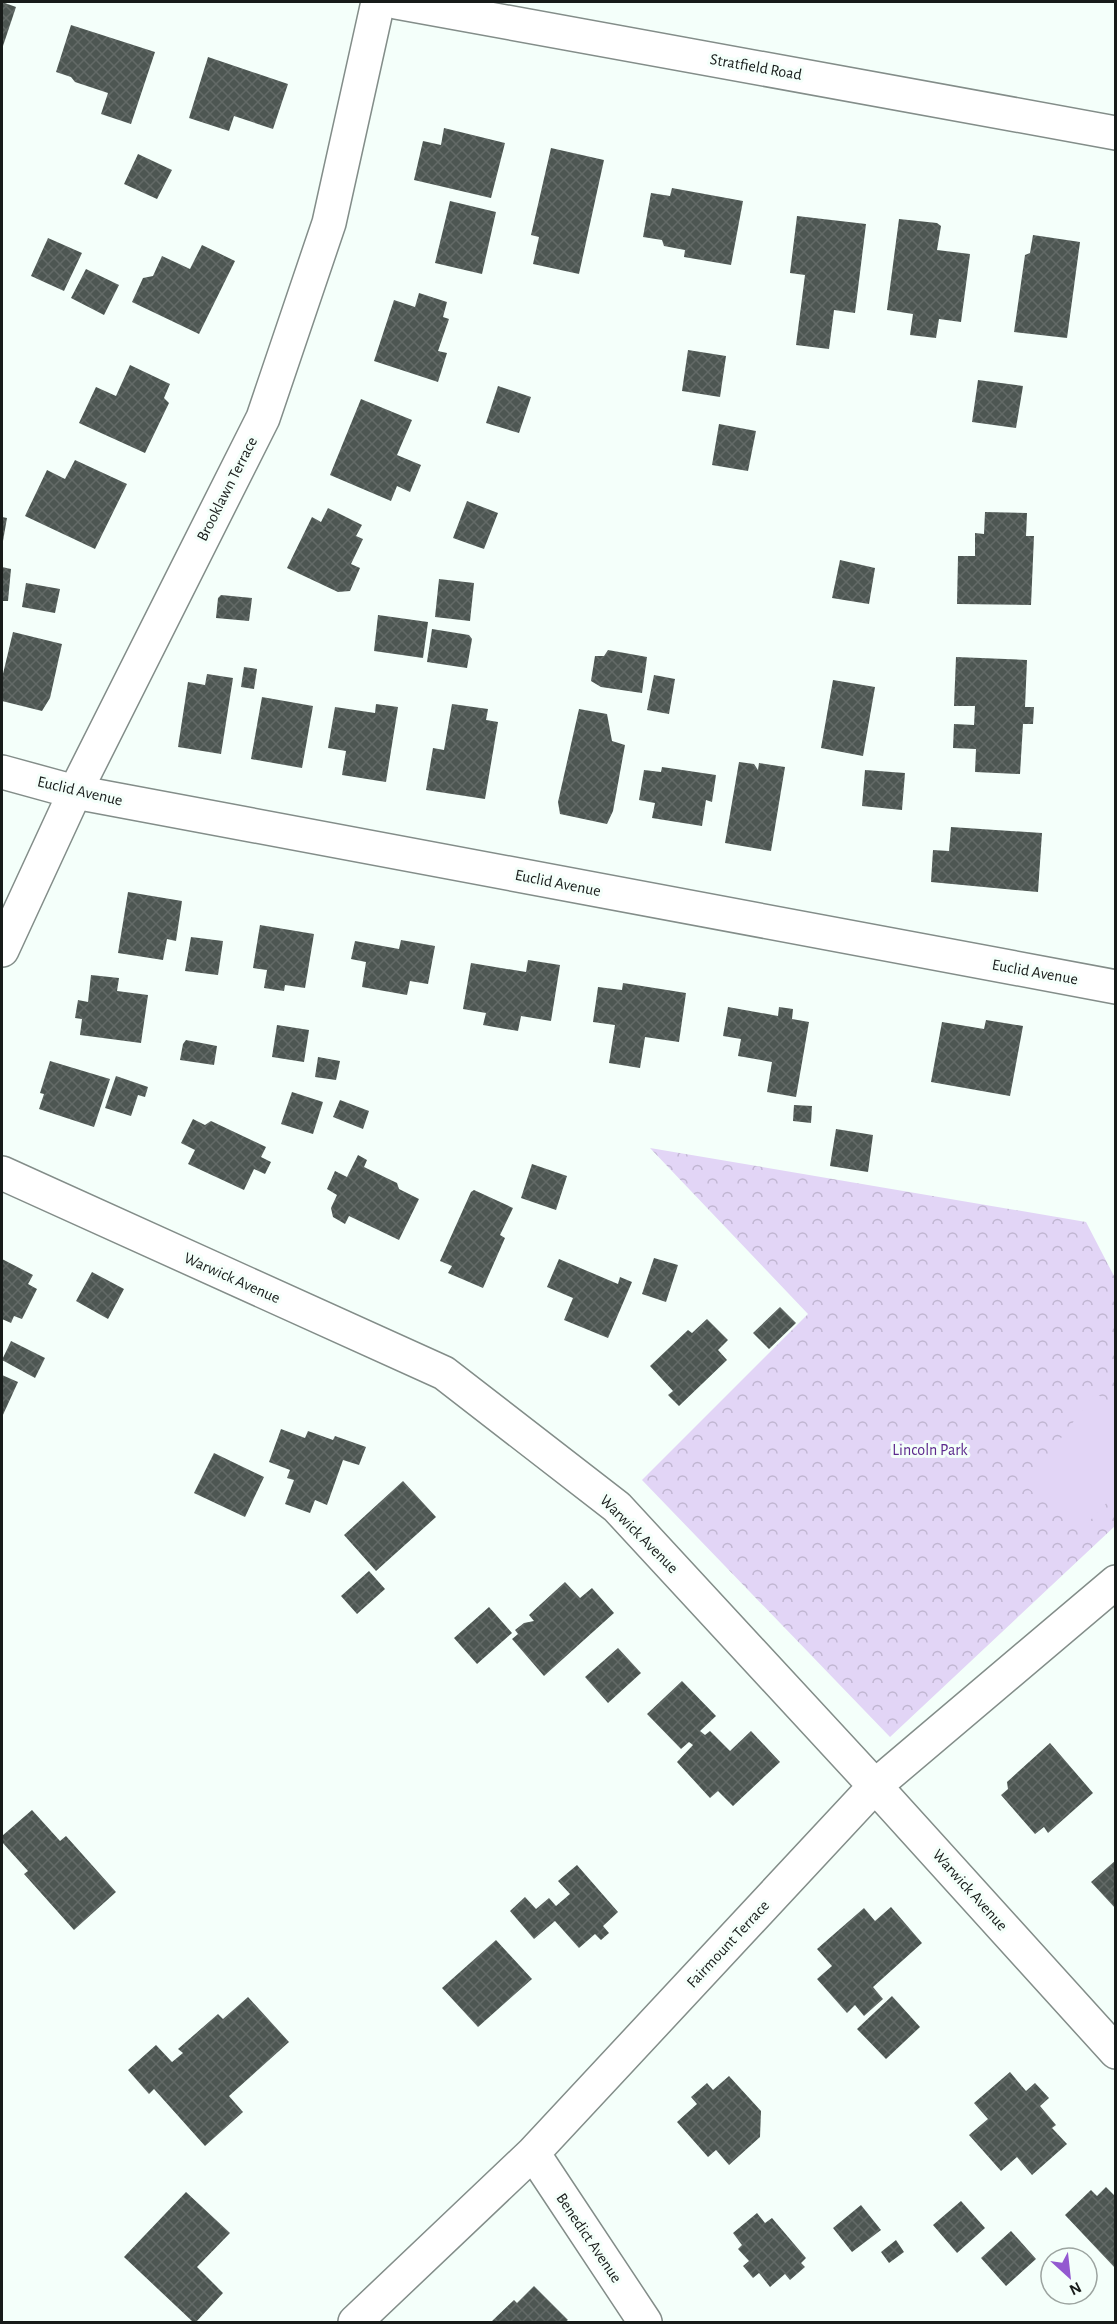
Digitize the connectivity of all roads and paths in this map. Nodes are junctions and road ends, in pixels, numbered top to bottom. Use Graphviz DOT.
graph roads {
  1 [pos="378,2"];
  2 [pos="396,2"];
  3 [pos="1116,133"];
  4 [pos="2,772"];
  5 [pos="75,792"];
  6 [pos="2,950"];
  7 [pos="1116,987"];
  8 [pos="2,1173"];
  9 [pos="1116,1582"];
  10 [pos="875,1786"];
  11 [pos="1116,2052"];
  12 [pos="532,2153"];
  13 [pos="355,2322"];
  14 [pos="645,2322"];
  1 -- 5 [label="street, Brooklawn Terrace"];
  2 -- 3 [label="street, Stratfield Road"];
  4 -- 5 [label="street, Euclid Avenue"];
  5 -- 6 [label="street, Brooklawn Terrace"];
  5 -- 7 [label="street, Euclid Avenue"];
  8 -- 10 [label="street, Warwick Avenue"];
  9 -- 10 [label="street, Fairmount Terrace"];
  10 -- 11 [label="street, Warwick Avenue"];
  10 -- 12 [label="street, Fairmount Terrace"];
  12 -- 13 [label="street, Fairmount Terrace"];
  12 -- 14 [label="street, Benedict Avenue"];
}
